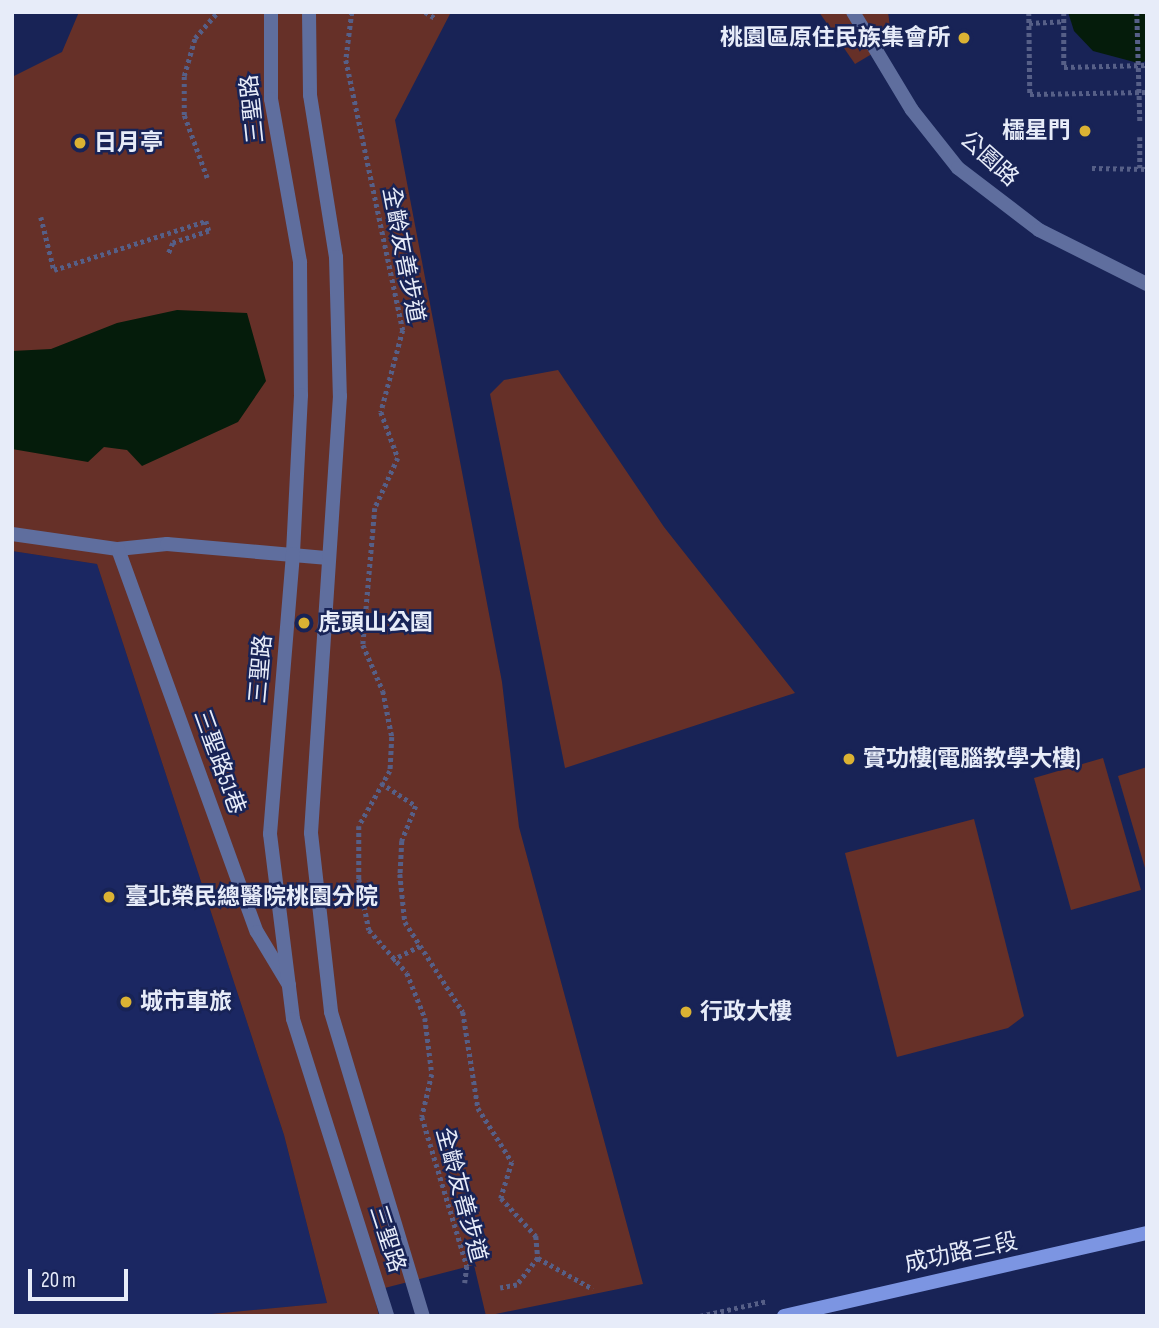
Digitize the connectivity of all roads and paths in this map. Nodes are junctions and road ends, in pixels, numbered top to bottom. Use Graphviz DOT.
graph roads {
  1 [pos="218,12"];
  2 [pos="271,12"];
  3 [pos="309,12"];
  4 [pos="352,12"];
  5 [pos="425,12"];
  6 [pos="853,12"];
  7 [pos="1029,12"];
  8 [pos="1064,12"];
  9 [pos="1138,12"];
  10 [pos="435,18"];
  11 [pos="1064,21"];
  12 [pos="1029,23"];
  13 [pos="1139,65"];
  14 [pos="1147,65"];
  15 [pos="1147,92"];
  16 [pos="1139,93"];
  17 [pos="1140,122"];
  18 [pos="1140,137"];
  19 [pos="1092,168"];
  20 [pos="1144,169"];
  21 [pos="206,178"];
  22 [pos="41,217"];
  23 [pos="168,255"];
  24 [pos="1147,285"];
  25 [pos="12,534"];
  26 [pos="118,549"];
  27 [pos="293,554"];
  28 [pos="328,558"];
  29 [pos="381,783"];
  30 [pos="420,946"];
  31 [pos="393,960"];
  32 [pos="289,985"];
  33 [pos="1147,1233"];
  34 [pos="538,1258"];
  35 [pos="465,1283"];
  36 [pos="500,1288"];
  37 [pos="593,1289"];
  38 [pos="387,1316"];
  39 [pos="423,1316"];
  40 [pos="784,1316"];
  1 -- 21 [label="path"];
  2 -- 27 [label="street, 三聖路"];
  3 -- 28 [label="street, 三聖路"];
  4 -- 29 [label="path, 全齡友善步道"];
  5 -- 10 [label="path"];
  6 -- 24 [label="street, 公園路"];
  7 -- 12 [label="path"];
  8 -- 11 [label="path"];
  9 -- 13 [label="path"];
  11 -- 12 [label="path"];
  11 -- 13 [label="path"];
  12 -- 16 [label="path"];
  13 -- 14 [label="path"];
  13 -- 16 [label="path"];
  15 -- 16 [label="path"];
  16 -- 17 [label="path"];
  18 -- 20 [label="path"];
  19 -- 20 [label="path"];
  22 -- 23 [label="path"];
  25 -- 26 [label="street"];
  26 -- 27 [label="street"];
  26 -- 32 [label="street, 三聖路51巷"];
  27 -- 28 [label="street"];
  27 -- 32 [label="street, 三聖路"];
  28 -- 39 [label="street, 三聖路"];
  29 -- 30 [label="path, 全齡友善步道"];
  29 -- 31 [label="path, 全齡友善步道"];
  30 -- 31 [label="path"];
  30 -- 34 [label="path, 全齡友善步道"];
  31 -- 35 [label="path, 全齡友善步道"];
  32 -- 38 [label="street, 三聖路"];
  33 -- 40 [label="street, 成功路三段"];
  34 -- 36 [label="path, 全齡友善步道"];
  34 -- 37 [label="path"];
}
